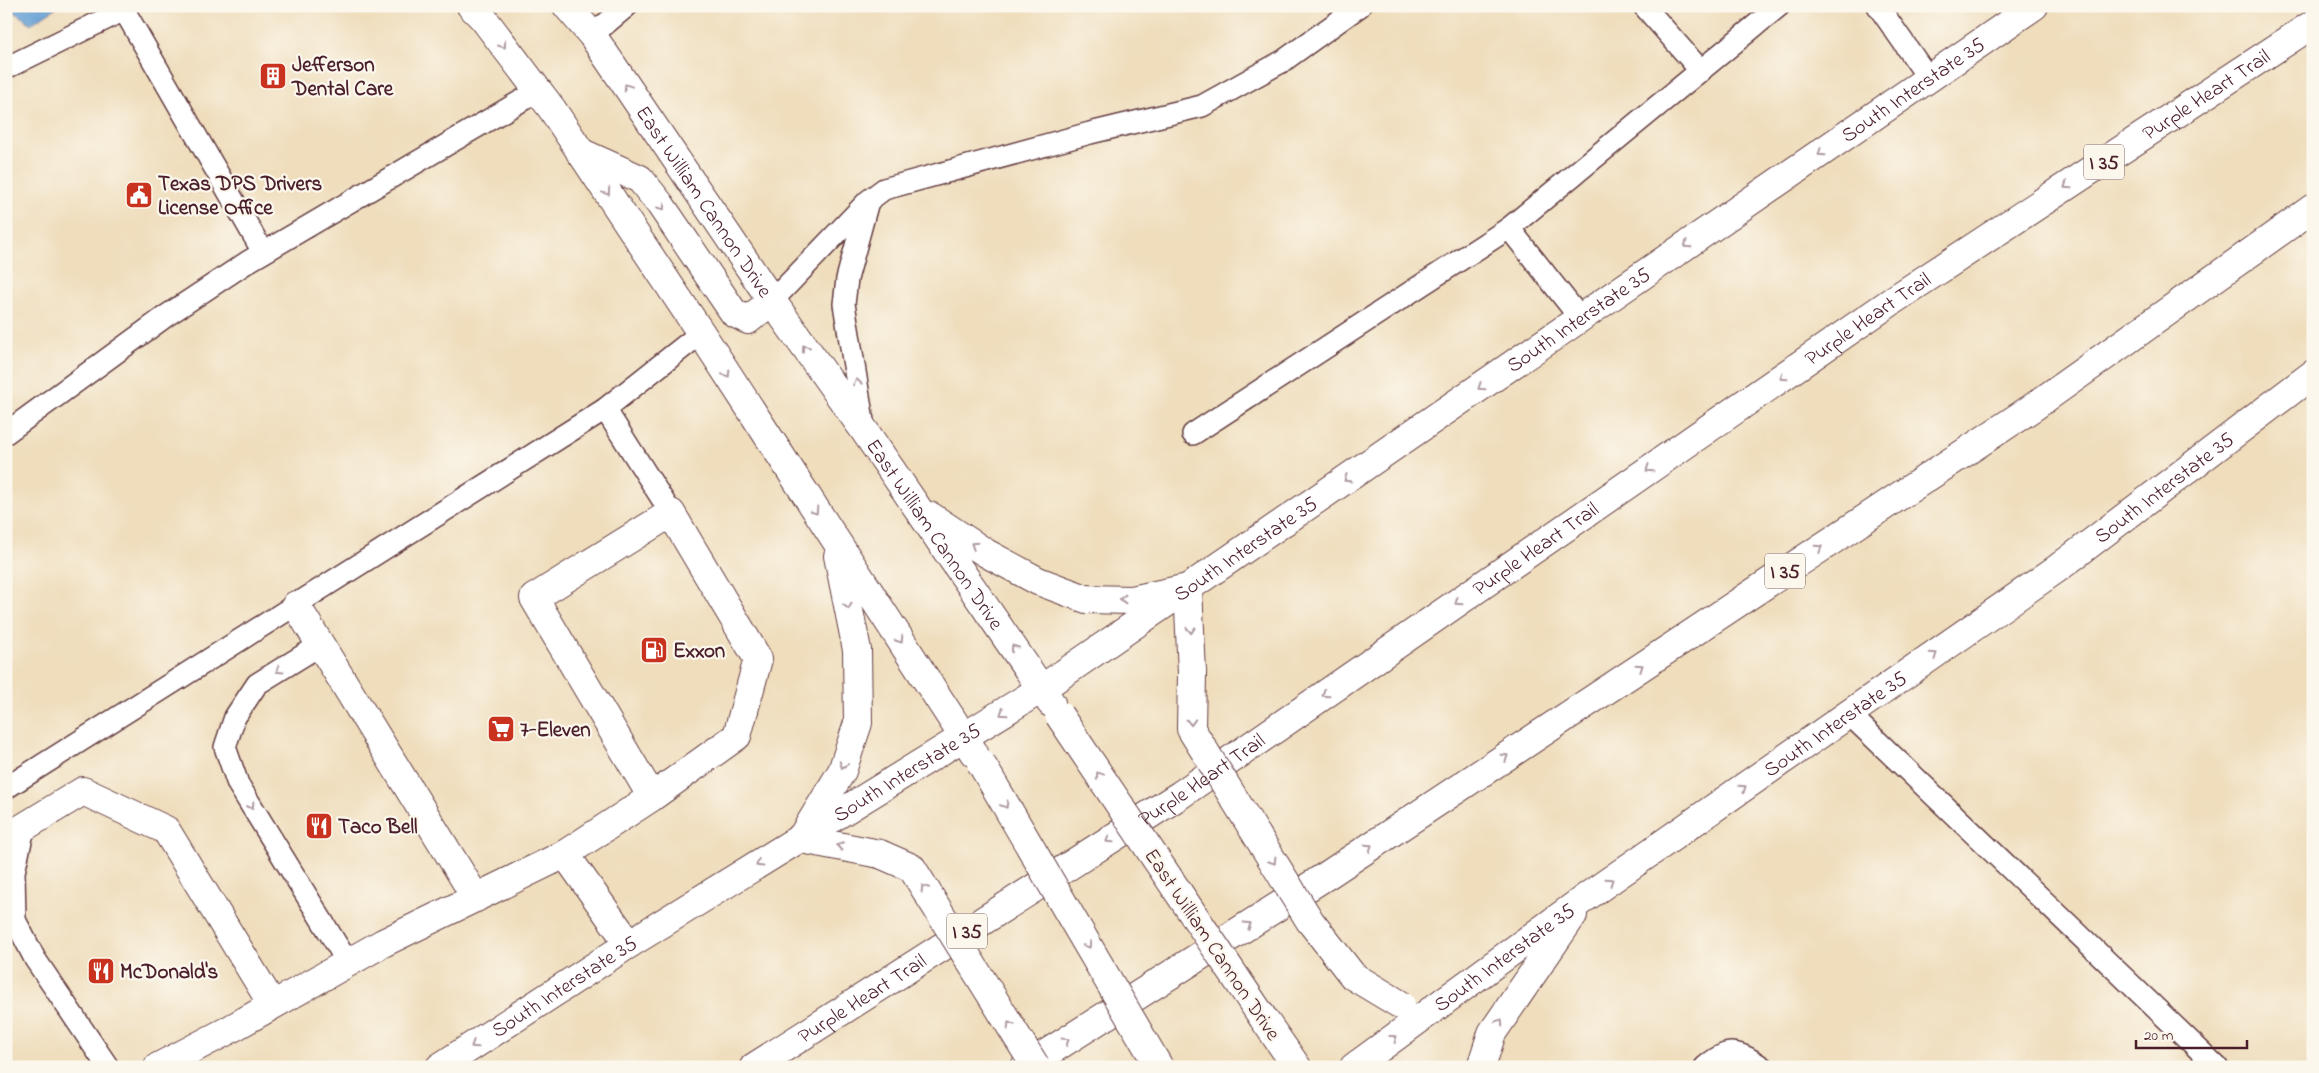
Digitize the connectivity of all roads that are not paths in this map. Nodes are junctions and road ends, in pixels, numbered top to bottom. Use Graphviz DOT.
graph roads {
  1 [pos="471,6"];
  2 [pos="567,6"];
  3 [pos="627,6"];
  4 [pos="1360,6"];
  5 [pos="1644,6"];
  6 [pos="1779,6"];
  7 [pos="1878,6"];
  8 [pos="2034,6"];
  9 [pos="2313,24"];
  10 [pos="592,36"];
  11 [pos="6,68"];
  12 [pos="1700,70"];
  13 [pos="1929,79"];
  14 [pos="538,91"];
  15 [pos="580,152"];
  16 [pos="868,201"];
  17 [pos="2313,208"];
  18 [pos="2313,219"];
  19 [pos="1509,228"];
  20 [pos="263,252"];
  21 [pos="2238,263"];
  22 [pos="772,302"];
  23 [pos="1580,318"];
  24 [pos="701,333"];
  25 [pos="2313,374"];
  26 [pos="605,409"];
  27 [pos="864,430"];
  28 [pos="6,433"];
  29 [pos="1193,434"];
  30 [pos="918,508"];
  31 [pos="671,513"];
  32 [pos="835,541"];
  33 [pos="1188,588"];
  34 [pos="296,605"];
  35 [pos="320,645"];
  36 [pos="1041,688"];
  37 [pos="1848,714"];
  38 [pos="964,738"];
  39 [pos="6,788"];
  40 [pos="652,797"];
  41 [pos="15,833"];
  42 [pos="801,839"];
  43 [pos="565,854"];
  44 [pos="476,898"];
  45 [pos="1585,898"];
  46 [pos="629,944"];
  47 [pos="348,962"];
  48 [pos="272,1004"];
  49 [pos="1412,1010"];
  50 [pos="1293,1062"];
  51 [pos="108,1067"];
  52 [pos="158,1067"];
  53 [pos="440,1067"];
  54 [pos="754,1067"];
  55 [pos="1025,1067"];
  56 [pos="1036,1067"];
  57 [pos="1159,1067"];
  58 [pos="1354,1067"];
  59 [pos="1481,1067"];
  60 [pos="1705,1067"];
  61 [pos="1762,1067"];
  62 [pos="2217,1067"];
  1 -- 14 [label="main road, one-way"];
  2 -- 10 [label="main road, East William Cannon Drive"];
  3 -- 10 [label="lane"];
  4 -- 16 [label="lane"];
  5 -- 12 [label="lane"];
  6 -- 12 [label="lane"];
  7 -- 13 [label="lane"];
  8 -- 13 [label="main road, South Interstate 35"];
  9 -- 54 [label="main road, Purple Heart Trail / I 35, one-way"];
  22 -- 10 [label="main road, East William Cannon Drive, one-way"];
  11 -- 20 [label="lane"];
  12 -- 19 [label="lane"];
  13 -- 23 [label="main road, South Interstate 35, one-way"];
  14 -- 15 [label="main road"];
  14 -- 20 [label="lane"];
  15 -- 22 [label="main road, one-way"];
  15 -- 24 [label="main road, one-way"];
  16 -- 22 [label="lane"];
  27 -- 16 [label="lane, one-way"];
  17 -- 21 [label="main road, I 35"];
  18 -- 21 [label="main road"];
  19 -- 23 [label="lane"];
  19 -- 29 [label="lane"];
  20 -- 28 [label="lane"];
  55 -- 21 [label="main road, I 35, one-way"];
  27 -- 22 [label="main road, East William Cannon Drive, one-way"];
  23 -- 33 [label="main road, South Interstate 35, one-way"];
  24 -- 26 [label="lane"];
  24 -- 32 [label="main road, one-way"];
  37 -- 25 [label="main road, South Interstate 35, one-way"];
  26 -- 31 [label="lane"];
  26 -- 34 [label="lane"];
  27 -- 30 [label="main road, East William Cannon Drive"];
  33 -- 30 [label="main road, one-way"];
  36 -- 30 [label="main road, East William Cannon Drive, one-way"];
  31 -- 40 [label="main road"];
  31 -- 40 [label="main road"];
  32 -- 38 [label="main road, one-way"];
  32 -- 42 [label="main road, one-way"];
  33 -- 36 [label="main road, South Interstate 35"];
  33 -- 49 [label="main road, one-way, bridge"];
  34 -- 35 [label="main road"];
  34 -- 39 [label="lane"];
  35 -- 44 [label="main road"];
  35 -- 47 [label="lane, one-way"];
  36 -- 38 [label="main road, South Interstate 35, one-way"];
  50 -- 36 [label="main road, East William Cannon Drive, one-way, bridge"];
  45 -- 37 [label="main road, South Interstate 35, one-way"];
  37 -- 62 [label="lane"];
  38 -- 42 [label="main road, South Interstate 35"];
  38 -- 57 [label="main road, one-way, bridge"];
  40 -- 43 [label="main road"];
  41 -- 48 [label="main road"];
  41 -- 51 [label="lane"];
  42 -- 46 [label="main road, South Interstate 35, one-way"];
  56 -- 42 [label="main road, one-way, bridge"];
  43 -- 44 [label="main road"];
  43 -- 46 [label="main road"];
  44 -- 47 [label="main road"];
  45 -- 49 [label="main road, South Interstate 35"];
  59 -- 45 [label="main road, one-way"];
  46 -- 53 [label="main road, South Interstate 35, one-way"];
  47 -- 48 [label="main road"];
  48 -- 52 [label="main road"];
  58 -- 49 [label="main road, South Interstate 35, one-way"];
  60 -- 61 [label="lane"];
}
